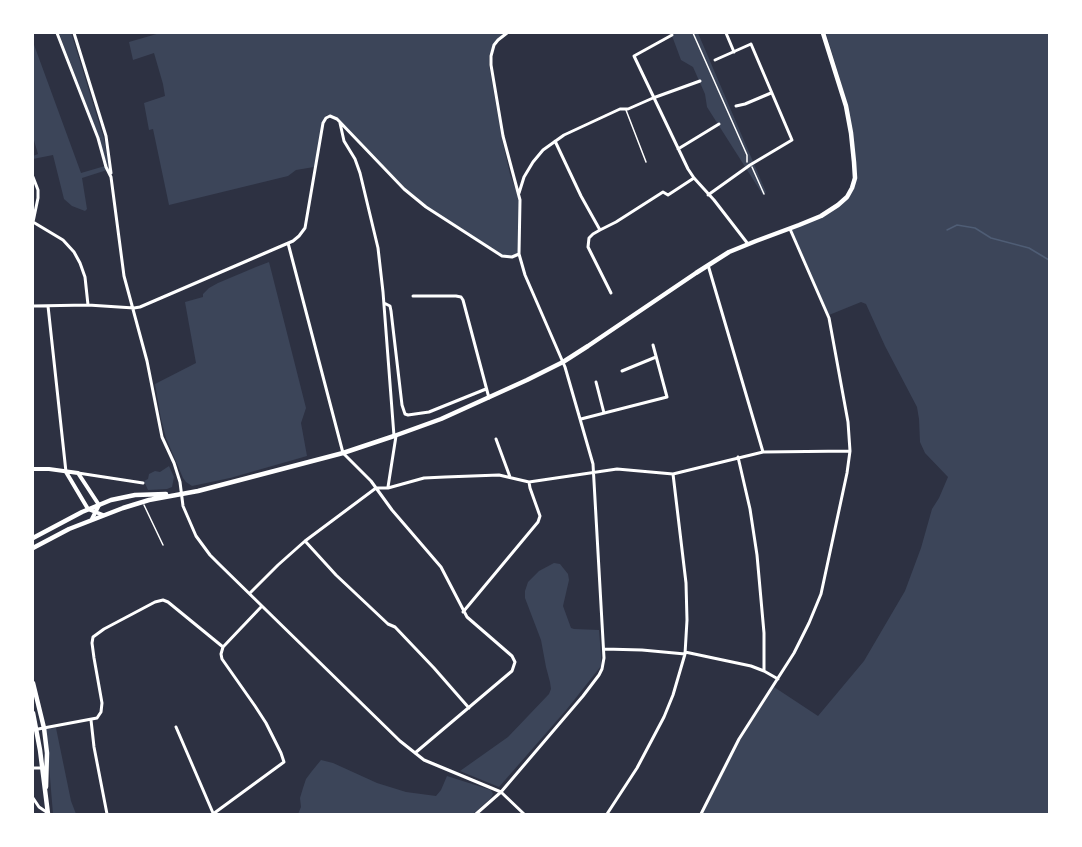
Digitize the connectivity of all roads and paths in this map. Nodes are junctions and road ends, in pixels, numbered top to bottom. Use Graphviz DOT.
graph roads {
  1 [pos="57,33"];
  2 [pos="74,33"];
  3 [pos="507,33"];
  4 [pos="693,33"];
  5 [pos="726,33"];
  6 [pos="823,33"];
  7 [pos="672,35"];
  8 [pos="734,52"];
  9 [pos="715,60"];
  10 [pos="700,81"];
  11 [pos="771,93"];
  12 [pos="653,98"];
  13 [pos="736,106"];
  14 [pos="627,110"];
  15 [pos="339,121"];
  16 [pos="719,124"];
  17 [pos="555,141"];
  18 [pos="678,149"];
  19 [pos="646,162"];
  20 [pos="750,165"];
  21 [pos="33,177"];
  22 [pos="111,177"];
  23 [pos="694,178"];
  24 [pos="519,194"];
  25 [pos="764,194"];
  26 [pos="708,195"];
  27 [pos="33,222"];
  28 [pos="790,229"];
  29 [pos="600,230"];
  30 [pos="288,243"];
  31 [pos="748,244"];
  32 [pos="519,254"];
  33 [pos="708,265"];
  34 [pos="611,293"];
  35 [pos="413,296"];
  36 [pos="384,303"];
  37 [pos="88,305"];
  38 [pos="33,306"];
  39 [pos="48,306"];
  40 [pos="134,308"];
  41 [pos="653,345"];
  42 [pos="656,357"];
  43 [pos="562,362"];
  44 [pos="622,371"];
  45 [pos="596,382"];
  46 [pos="486,389"];
  47 [pos="489,398"];
  48 [pos="604,413"];
  49 [pos="581,419"];
  50 [pos="395,436"];
  51 [pos="496,439"];
  52 [pos="850,451"];
  53 [pos="763,452"];
  54 [pos="343,453"];
  55 [pos="738,457"];
  56 [pos="33,469"];
  57 [pos="594,471"];
  58 [pos="66,472"];
  59 [pos="78,473"];
  60 [pos="673,474"];
  61 [pos="510,477"];
  62 [pos="529,482"];
  63 [pos="143,483"];
  64 [pos="376,488"];
  65 [pos="388,488"];
  66 [pos="181,494"];
  67 [pos="143,502"];
  68 [pos="99,505"];
  69 [pos="88,509"];
  70 [pos="96,512"];
  71 [pos="103,515"];
  72 [pos="92,519"];
  73 [pos="33,538"];
  74 [pos="304,541"];
  75 [pos="163,545"];
  76 [pos="33,548"];
  77 [pos="249,593"];
  78 [pos="262,606"];
  79 [pos="463,612"];
  80 [pos="223,647"];
  81 [pos="604,649"];
  82 [pos="685,653"];
  83 [pos="764,671"];
  84 [pos="778,679"];
  85 [pos="33,683"];
  86 [pos="469,708"];
  87 [pos="33,713"];
  88 [pos="91,720"];
  89 [pos="177,727"];
  90 [pos="44,728"];
  91 [pos="35,730"];
  92 [pos="415,753"];
  93 [pos="33,768"];
  94 [pos="42,768"];
  95 [pos="46,787"];
  96 [pos="501,792"];
  97 [pos="33,798"];
  98 [pos="213,813"];
  99 [pos="48,814"];
  100 [pos="107,814"];
  101 [pos="476,814"];
  102 [pos="524,814"];
  103 [pos="607,814"];
  104 [pos="700,814"];
  1 -- 22 [label="street"];
  2 -- 22 [label="street"];
  3 -- 24 [label="street"];
  4 -- 20 [label="path"];
  5 -- 8 [label="street"];
  6 -- 28 [label="main road"];
  7 -- 12 [label="street"];
  8 -- 9 [label="street"];
  8 -- 11 [label="street"];
  10 -- 12 [label="street"];
  11 -- 13 [label="street"];
  11 -- 20 [label="street"];
  12 -- 14 [label="street"];
  12 -- 18 [label="street"];
  14 -- 17 [label="street"];
  14 -- 19 [label="lane"];
  15 -- 30 [label="street"];
  15 -- 32 [label="street"];
  15 -- 36 [label="street"];
  16 -- 18 [label="street"];
  17 -- 24 [label="street"];
  17 -- 29 [label="street"];
  18 -- 23 [label="street"];
  20 -- 25 [label="path"];
  20 -- 26 [label="street"];
  21 -- 27 [label="street"];
  22 -- 40 [label="street"];
  23 -- 26 [label="street"];
  23 -- 29 [label="street"];
  24 -- 32 [label="street"];
  26 -- 31 [label="street"];
  27 -- 37 [label="street"];
  28 -- 31 [label="main road"];
  28 -- 52 [label="street"];
  29 -- 34 [label="street"];
  30 -- 40 [label="street"];
  30 -- 54 [label="street"];
  31 -- 33 [label="main road"];
  32 -- 43 [label="street"];
  33 -- 43 [label="main road"];
  33 -- 53 [label="street"];
  35 -- 46 [label="street"];
  36 -- 46 [label="street"];
  36 -- 50 [label="street"];
  37 -- 39 [label="street"];
  37 -- 40 [label="street"];
  38 -- 39 [label="street"];
  39 -- 58 [label="street"];
  40 -- 66 [label="street"];
  41 -- 42 [label="street"];
  42 -- 44 [label="street"];
  42 -- 48 [label="street"];
  43 -- 47 [label="main road"];
  43 -- 49 [label="street"];
  45 -- 48 [label="street"];
  46 -- 47 [label="street"];
  47 -- 50 [label="main road"];
  48 -- 49 [label="street"];
  49 -- 57 [label="street"];
  50 -- 54 [label="main road"];
  50 -- 65 [label="street"];
  51 -- 61 [label="street"];
  52 -- 53 [label="street"];
  52 -- 84 [label="street"];
  53 -- 55 [label="street"];
  54 -- 64 [label="street"];
  54 -- 66 [label="main road"];
  55 -- 60 [label="street"];
  55 -- 83 [label="street"];
  56 -- 58 [label="street"];
  57 -- 60 [label="street"];
  57 -- 62 [label="street"];
  57 -- 81 [label="street"];
  58 -- 59 [label="street"];
  58 -- 69 [label="street"];
  59 -- 63 [label="street"];
  59 -- 68 [label="street"];
  60 -- 82 [label="street"];
  61 -- 62 [label="street"];
  61 -- 65 [label="street"];
  62 -- 79 [label="street"];
  64 -- 65 [label="street"];
  64 -- 74 [label="street"];
  64 -- 79 [label="street"];
  66 -- 67 [label="main road"];
  66 -- 68 [label="main road"];
  66 -- 77 [label="street"];
  67 -- 71 [label="main road"];
  67 -- 75 [label="lane"];
  68 -- 69 [label="main road"];
  68 -- 70 [label="street"];
  69 -- 70 [label="street"];
  69 -- 73 [label="main road"];
  70 -- 71 [label="street"];
  70 -- 72 [label="street"];
  71 -- 72 [label="main road"];
  72 -- 76 [label="main road"];
  74 -- 77 [label="street"];
  74 -- 86 [label="street"];
  77 -- 78 [label="street"];
  78 -- 80 [label="street"];
  78 -- 92 [label="street"];
  79 -- 86 [label="street"];
  80 -- 88 [label="street"];
  80 -- 98 [label="street"];
  81 -- 82 [label="street"];
  81 -- 96 [label="street"];
  82 -- 83 [label="street"];
  82 -- 103 [label="street"];
  83 -- 84 [label="street"];
  84 -- 104 [label="street"];
  85 -- 90 [label="main road"];
  86 -- 92 [label="street"];
  87 -- 91 [label="main road"];
  88 -- 90 [label="street"];
  88 -- 100 [label="street"];
  89 -- 98 [label="street"];
  90 -- 91 [label="street"];
  90 -- 95 [label="main road"];
  91 -- 94 [label="main road"];
  92 -- 96 [label="street"];
  93 -- 94 [label="street"];
  94 -- 95 [label="main road"];
  95 -- 99 [label="main road"];
  96 -- 101 [label="street"];
  96 -- 102 [label="street"];
  97 -- 99 [label="street"];
}
